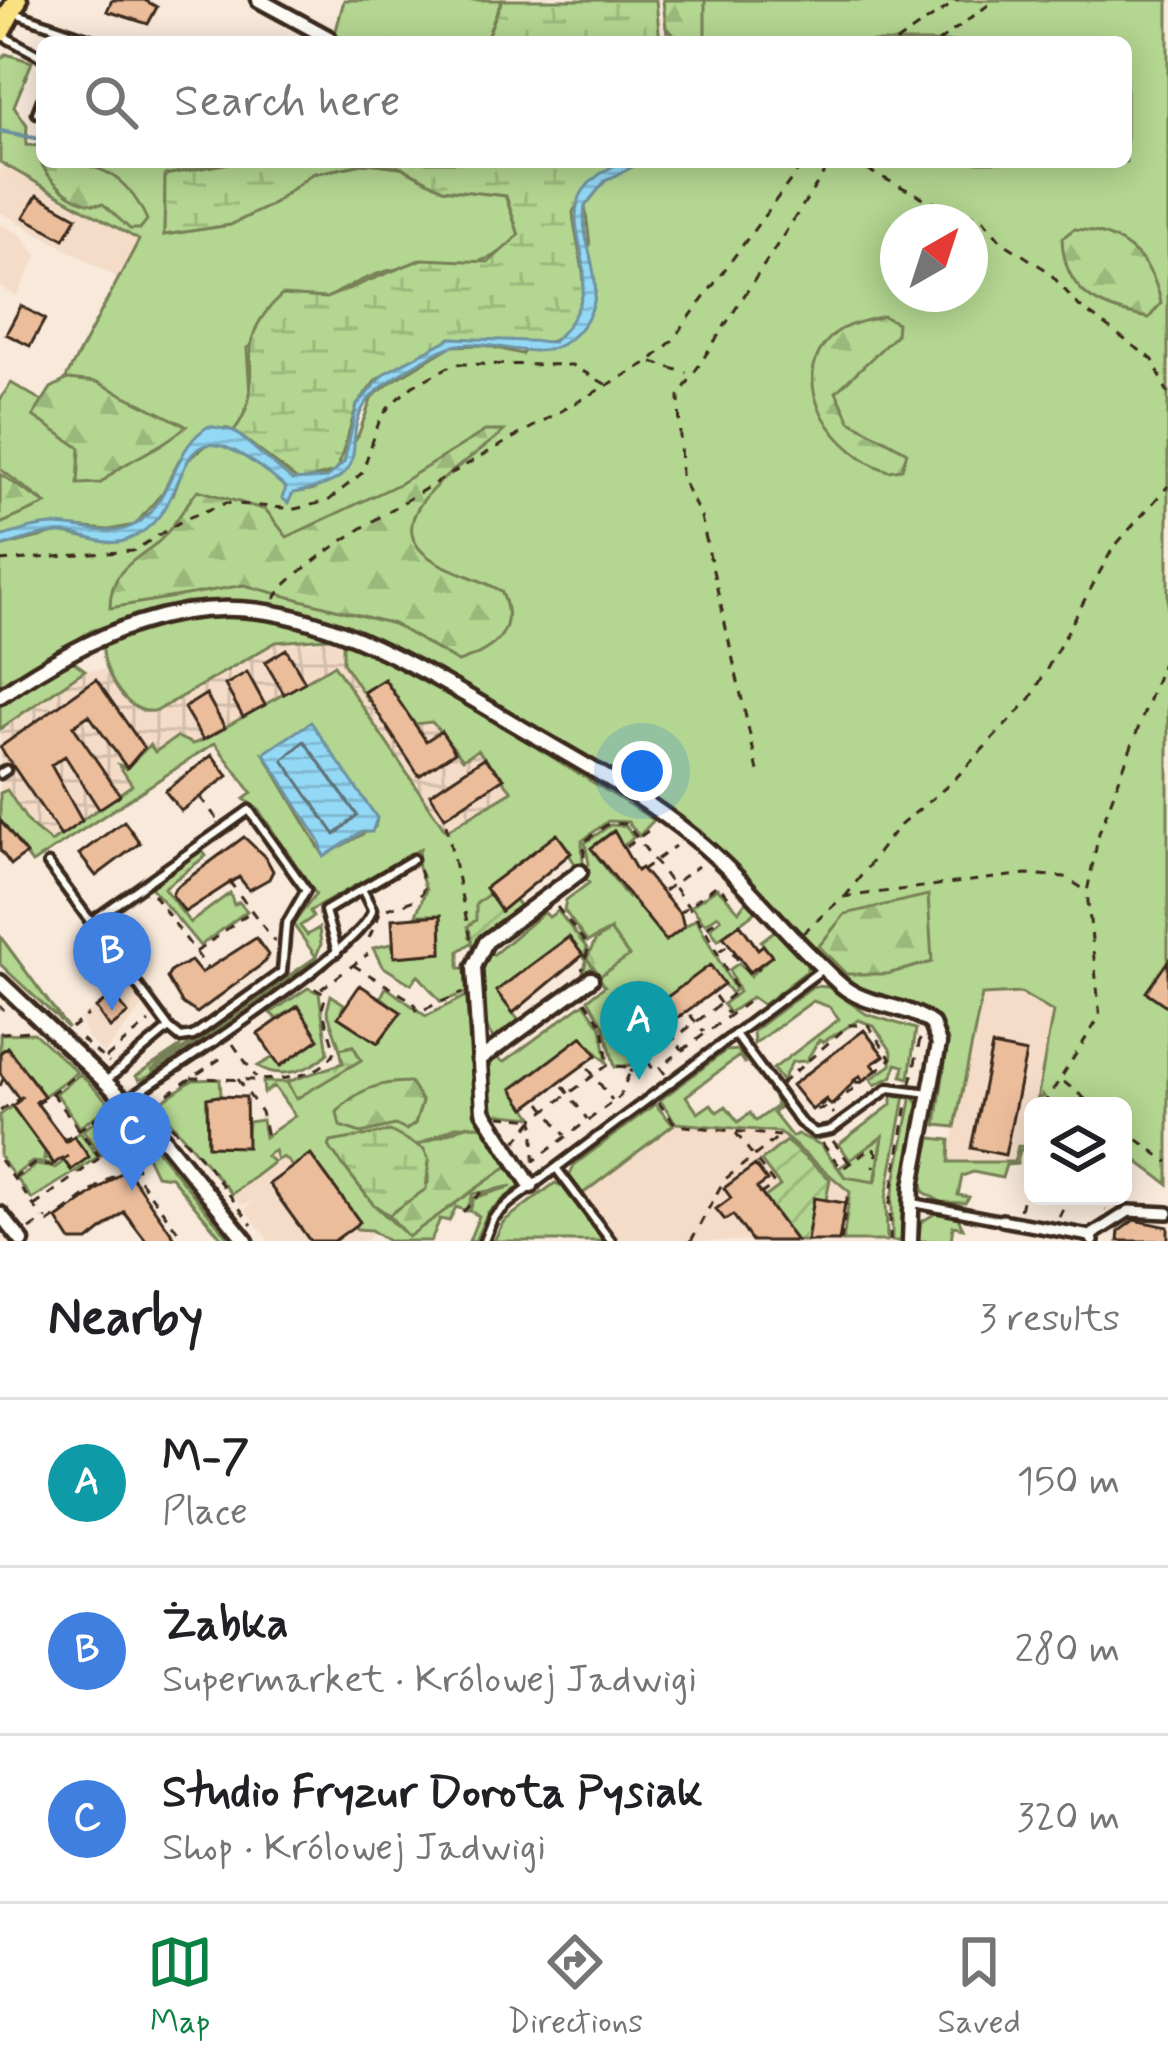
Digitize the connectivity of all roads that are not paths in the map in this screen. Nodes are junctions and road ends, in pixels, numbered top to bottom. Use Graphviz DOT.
graph roads {
  1 [pos="260,0"];
  2 [pos="14,6"];
  3 [pos="0,34"];
  4 [pos="85,36"];
  5 [pos="325,36"];
  6 [pos="36,54"];
  7 [pos="0,696"];
  8 [pos="413,860"];
  9 [pos="48,864"];
  10 [pos="583,868"];
  11 [pos="362,890"];
  12 [pos="91,922"];
  13 [pos="337,952"];
  14 [pos="824,968"];
  15 [pos="586,978"];
  16 [pos="3,998"];
  17 [pos="169,1028"];
  18 [pos="735,1034"];
  19 [pos="479,1060"];
  20 [pos="105,1081"];
  21 [pos="930,1093"];
  22 [pos="120,1102"];
  23 [pos="556,1168"];
  24 [pos="535,1183"];
  25 [pos="910,1202"];
  26 [pos="1168,1213"];
  27 [pos="1002,1220"];
  28 [pos="1092,1239"];
  29 [pos="246,1241"];
  30 [pos="484,1241"];
  31 [pos="611,1241"];
  32 [pos="910,1241"];
  1 -- 5 [label="street"];
  2 -- 3 [label="main road"];
  2 -- 4 [label="lane"];
  3 -- 6 [label="lane"];
  7 -- 14 [label="street"];
  8 -- 11 [label="lane"];
  9 -- 12 [label="lane"];
  10 -- 19 [label="street"];
  11 -- 13 [label="lane"];
  11 -- 13 [label="lane"];
  12 -- 17 [label="lane"];
  12 -- 17 [label="lane"];
  13 -- 22 [label="lane"];
  14 -- 18 [label="lane"];
  14 -- 21 [label="street"];
  15 -- 19 [label="street"];
  16 -- 20 [label="street"];
  17 -- 20 [label="lane"];
  18 -- 21 [label="lane"];
  18 -- 23 [label="lane"];
  19 -- 24 [label="street"];
  20 -- 22 [label="street"];
  21 -- 25 [label="street"];
  22 -- 29 [label="street"];
  23 -- 24 [label="lane"];
  23 -- 31 [label="lane"];
  24 -- 30 [label="lane"];
  25 -- 27 [label="lane"];
  25 -- 32 [label="street"];
  26 -- 28 [label="street"];
  27 -- 28 [label="street"];
}
